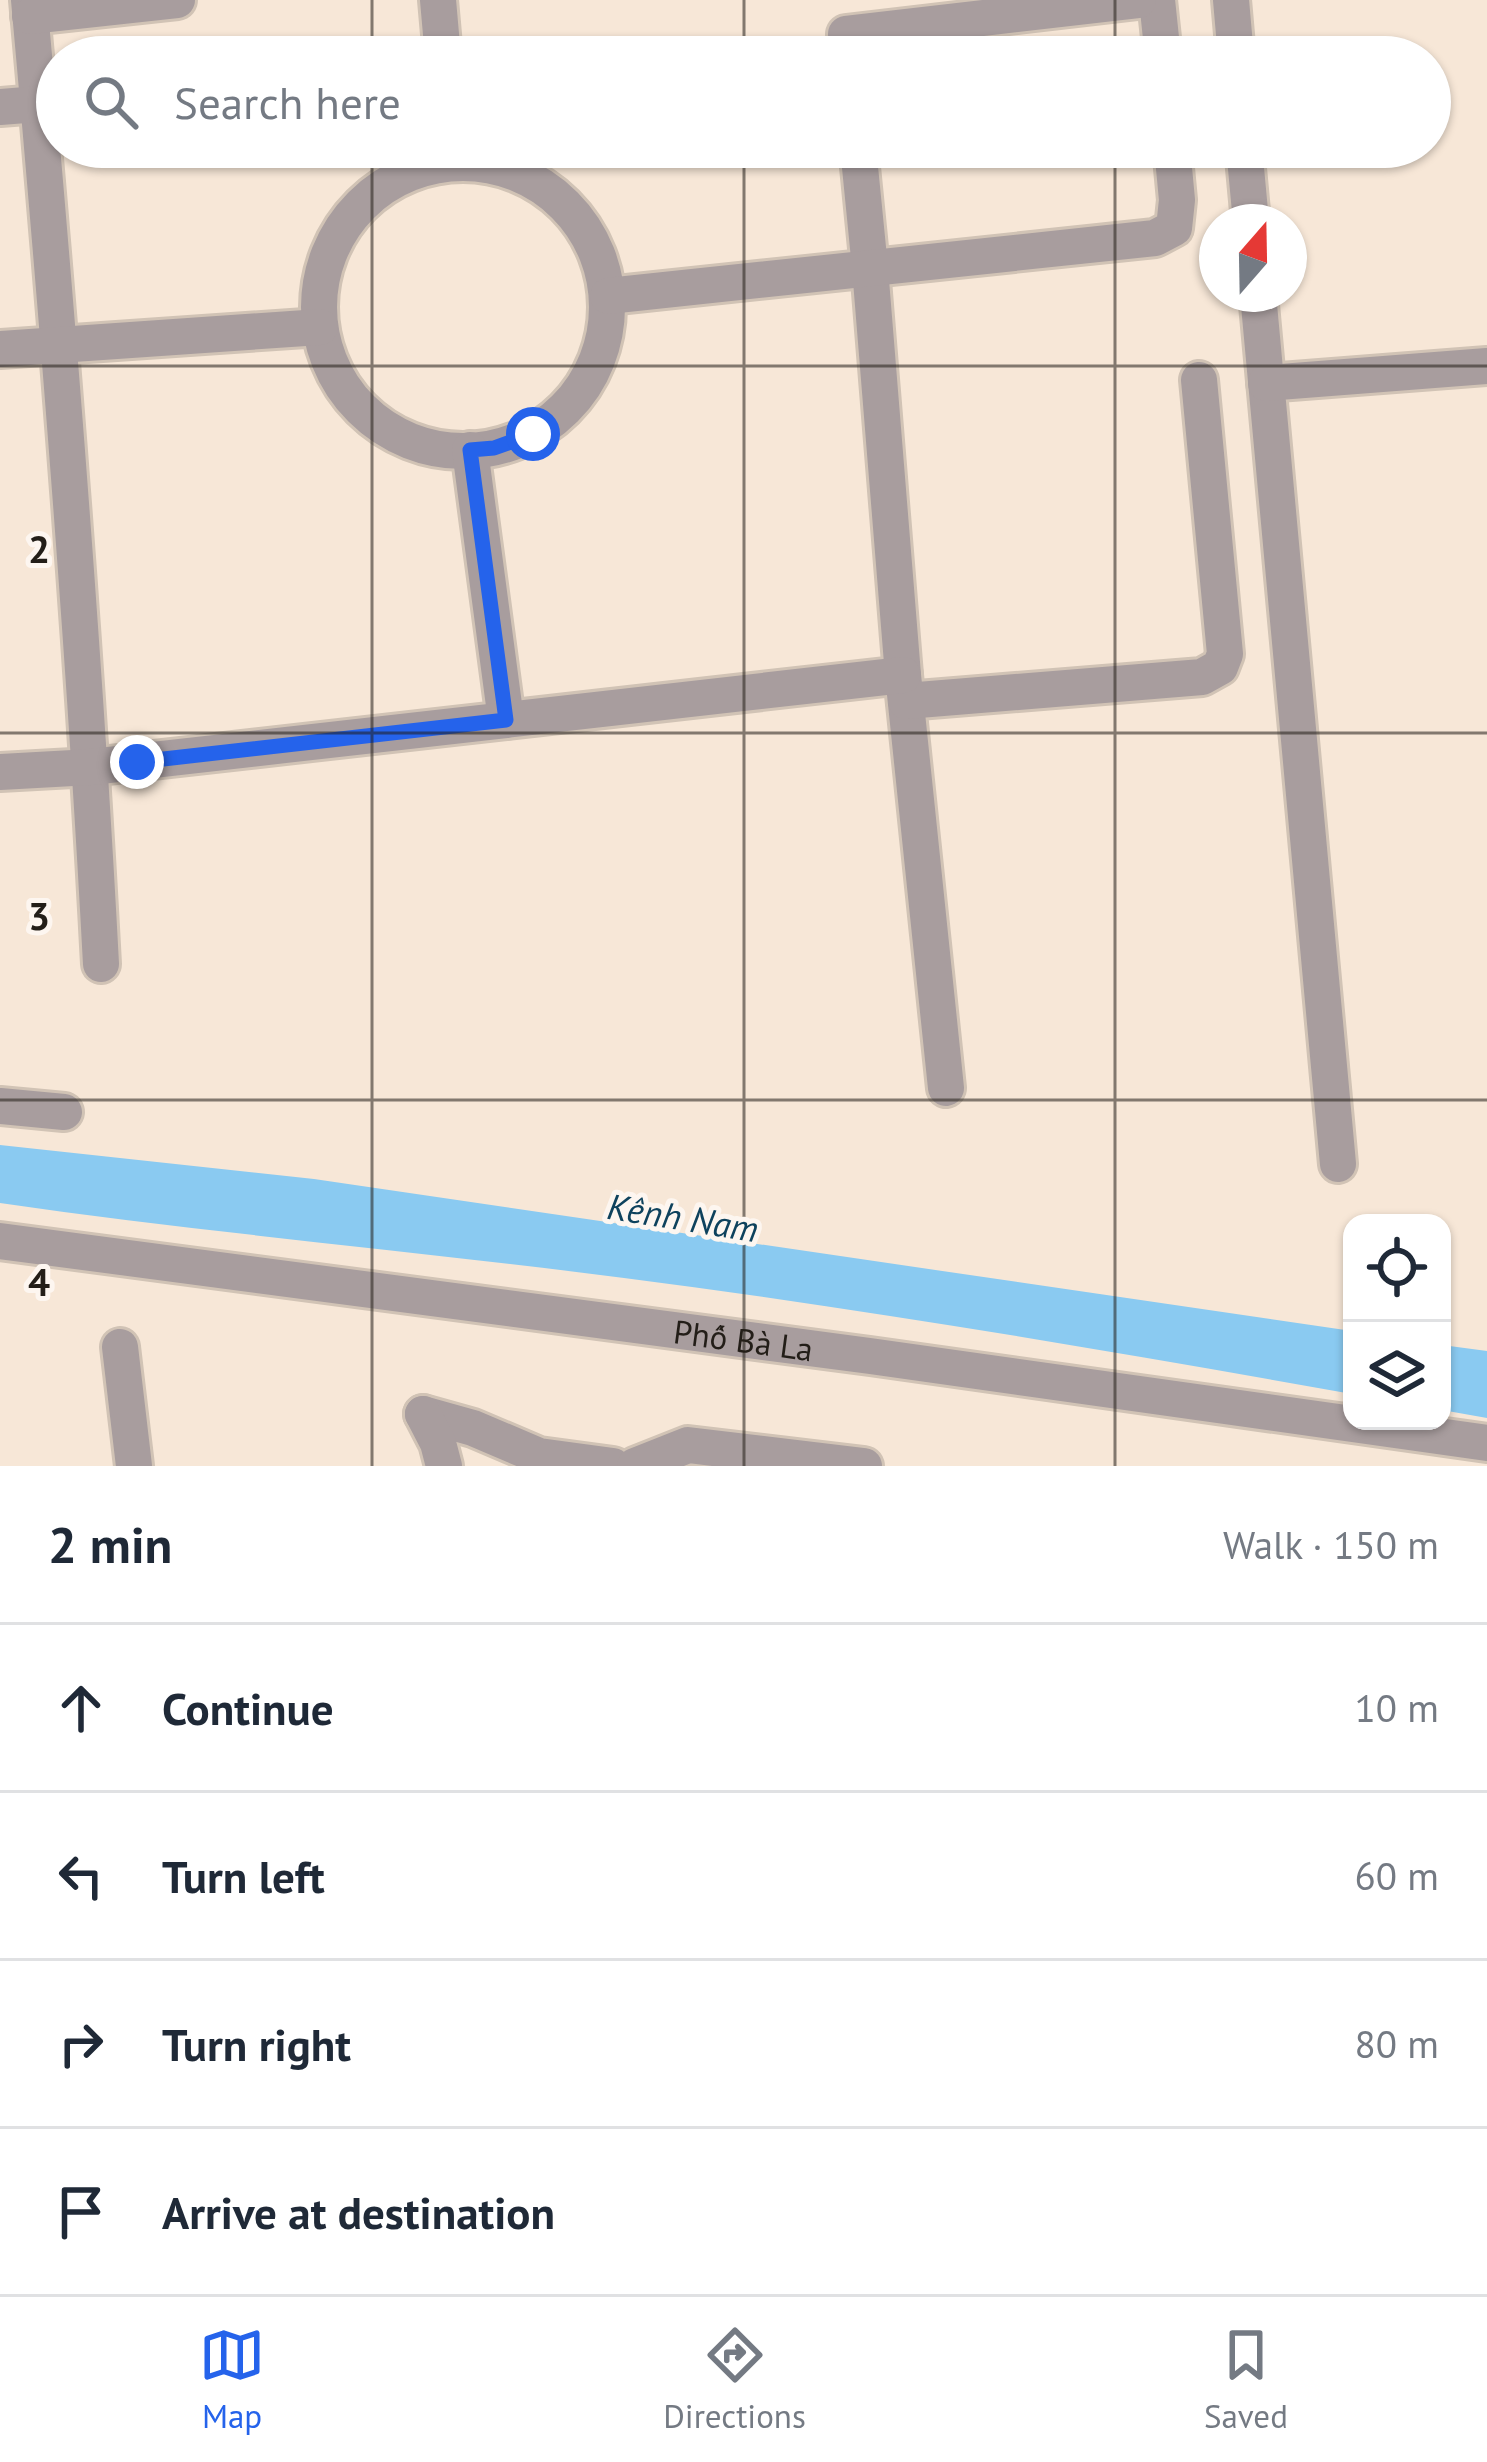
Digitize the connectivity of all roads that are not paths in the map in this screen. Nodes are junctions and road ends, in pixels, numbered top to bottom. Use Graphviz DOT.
graph roads {
  1 [pos="177,0"];
  2 [pos="438,0"];
  3 [pos="1138,0"];
  4 [pos="1157,0"];
  5 [pos="1231,0"];
  6 [pos="29,8"];
  7 [pos="845,30"];
  8 [pos="441,36"];
  9 [pos="1161,36"];
  10 [pos="1234,36"];
  11 [pos="36,83"];
  12 [pos="36,104"];
  13 [pos="0,107"];
  14 [pos="44,168"];
  15 [pos="423,168"];
  16 [pos="500,168"];
  17 [pos="860,168"];
  18 [pos="1174,168"];
  19 [pos="1246,168"];
  20 [pos="1249,204"];
  21 [pos="870,268"];
  22 [pos="608,296"];
  23 [pos="1260,312"];
  24 [pos="320,327"];
  25 [pos="60,345"];
  26 [pos="0,349"];
  27 [pos="1487,366"];
  28 [pos="1199,380"];
  29 [pos="1266,383"];
  30 [pos="470,450"];
  31 [pos="904,688"];
  32 [pos="506,720"];
  33 [pos="91,767"];
  34 [pos="0,772"];
  35 [pos="101,964"];
  36 [pos="946,1088"];
  37 [pos="0,1106"];
  38 [pos="64,1112"];
  39 [pos="1338,1164"];
  40 [pos="0,1240"];
  41 [pos="120,1347"];
  42 [pos="1487,1443"];
  43 [pos="689,1455"];
  44 [pos="134,1466"];
  45 [pos="444,1466"];
  46 [pos="613,1466"];
  47 [pos="634,1466"];
  48 [pos="863,1466"];
  1 -- 6 [label="street"];
  2 -- 8 [label="street"];
  3 -- 7 [label="street"];
  4 -- 9 [label="street"];
  5 -- 10 [label="street"];
  6 -- 11 [label="street"];
  12 -- 13 [label="street"];
  14 -- 25 [label="street"];
  15 -- 24 [label="street"];
  16 -- 22 [label="street"];
  17 -- 21 [label="street"];
  18 -- 21 [label="street"];
  19 -- 20 [label="street"];
  21 -- 22 [label="street"];
  21 -- 31 [label="street"];
  22 -- 30 [label="street"];
  23 -- 29 [label="street"];
  24 -- 25 [label="street"];
  24 -- 30 [label="street"];
  25 -- 26 [label="street"];
  25 -- 33 [label="street"];
  27 -- 29 [label="street"];
  28 -- 31 [label="street"];
  29 -- 39 [label="street"];
  30 -- 32 [label="street"];
  31 -- 32 [label="street"];
  31 -- 36 [label="street"];
  32 -- 33 [label="street"];
  33 -- 34 [label="street"];
  33 -- 35 [label="street"];
  37 -- 38 [label="street"];
  40 -- 42 [label="street, Phố Bà La"];
  41 -- 44 [label="street"];
  43 -- 47 [label="street"];
  43 -- 48 [label="street"];
  45 -- 46 [label="street"];
}
